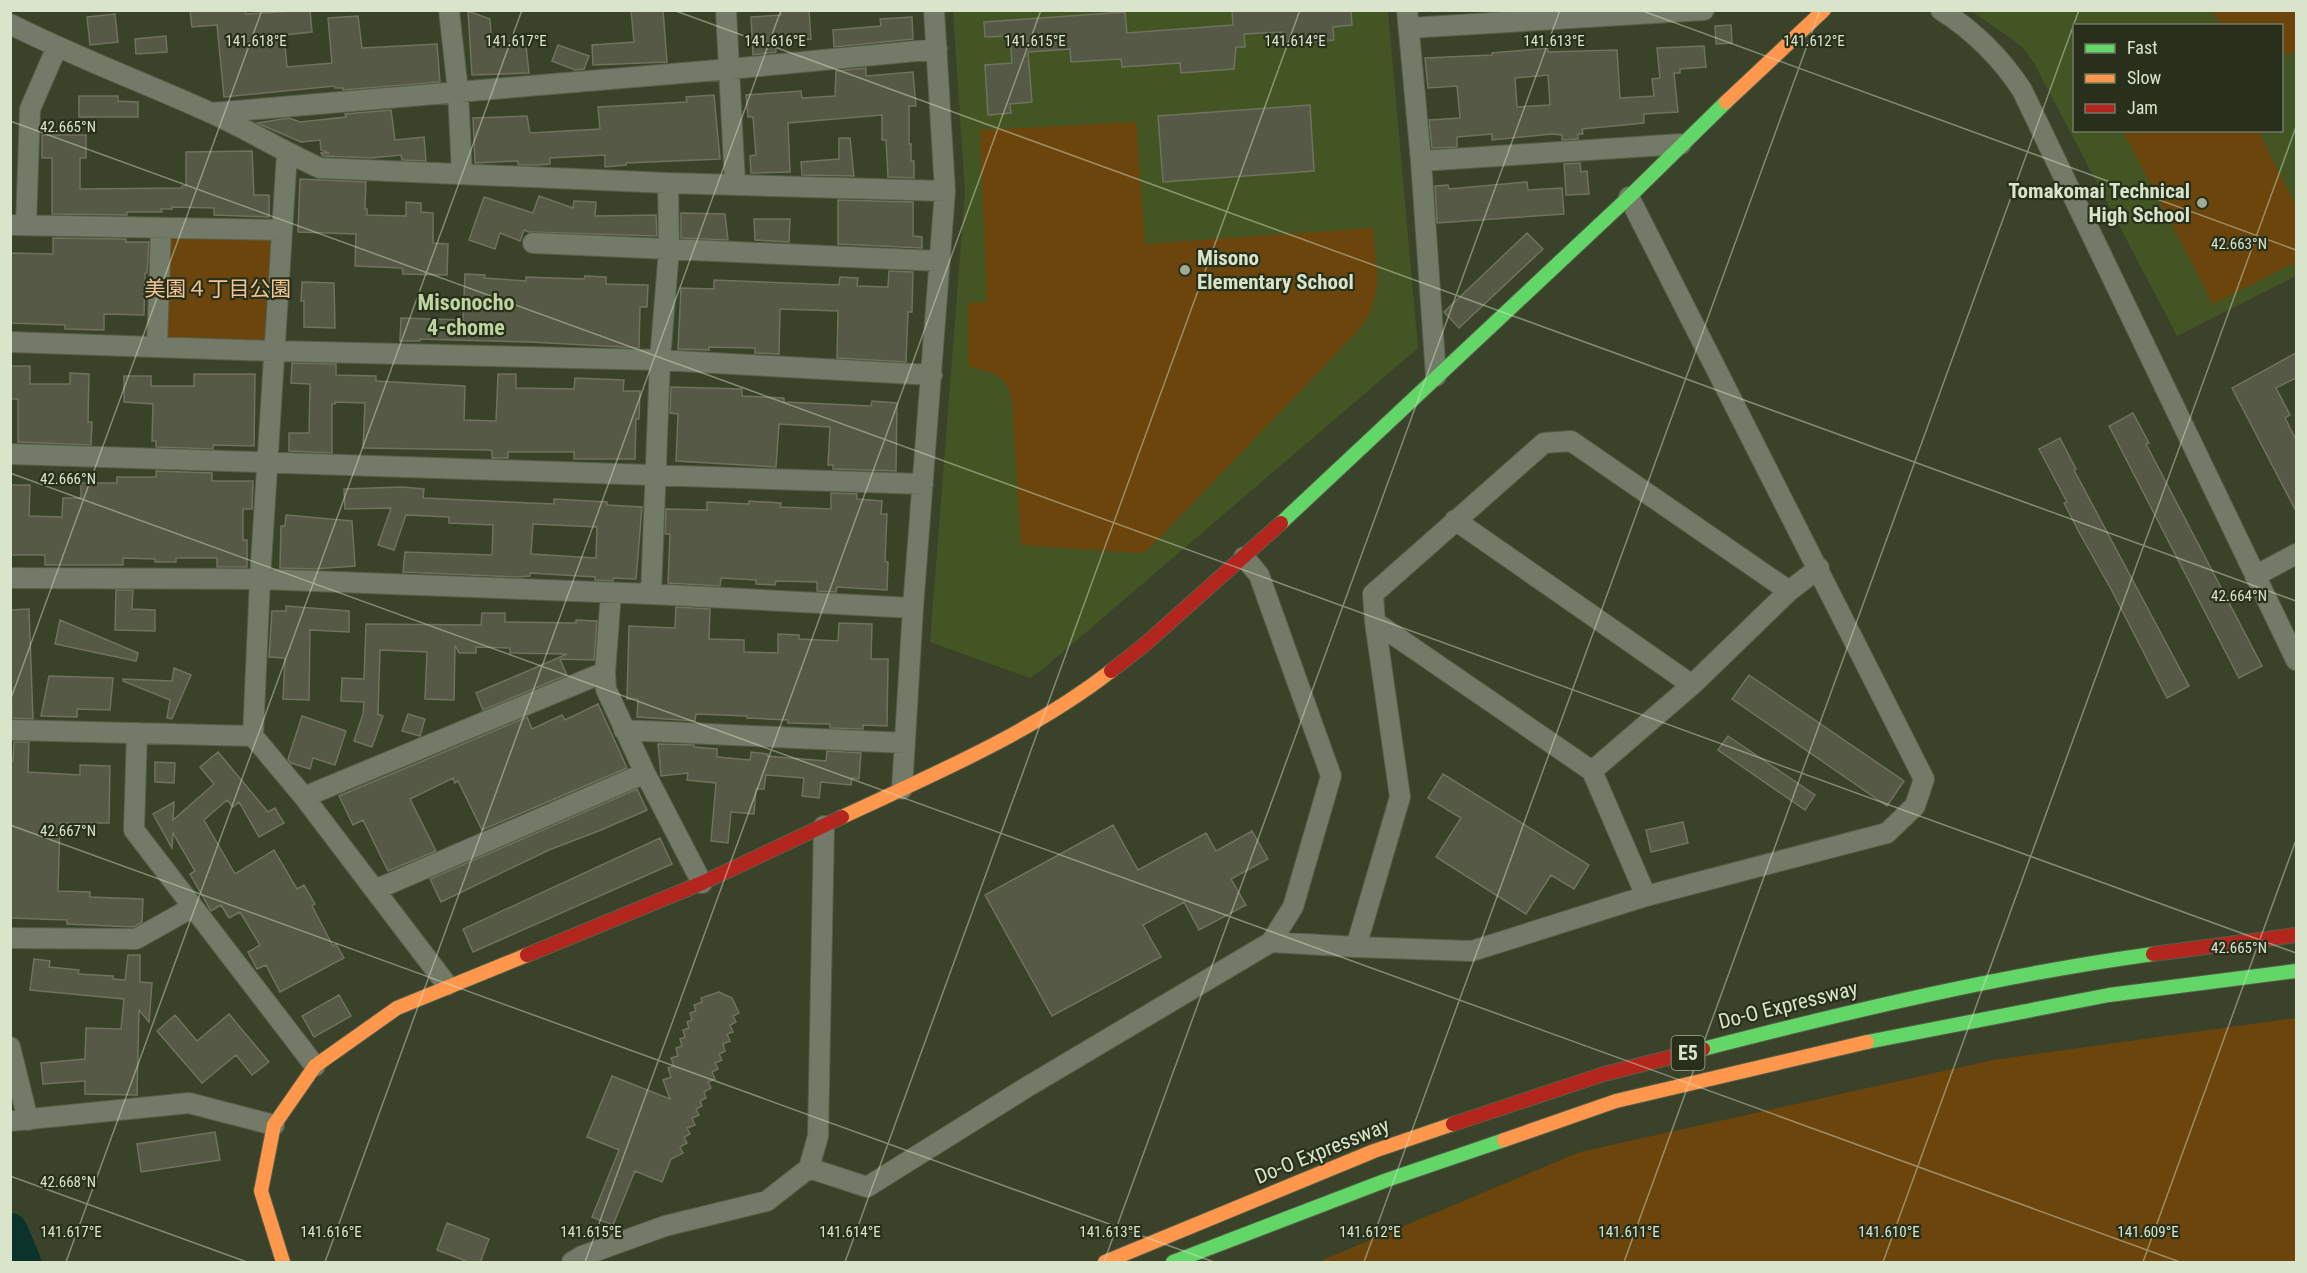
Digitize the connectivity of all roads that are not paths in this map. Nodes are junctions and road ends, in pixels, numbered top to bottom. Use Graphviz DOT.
graph roads {
  1 [pos="449,10"];
  2 [pos="726,10"];
  3 [pos="934,10"];
  4 [pos="1704,10"];
  5 [pos="1824,10"];
  6 [pos="1941,10"];
  7 [pos="1408,20"];
  8 [pos="10,24"];
  9 [pos="57,48"];
  10 [pos="937,49"];
  11 [pos="730,69"];
  12 [pos="458,91"];
  13 [pos="211,113"];
  14 [pos="1681,144"];
  15 [pos="287,153"];
  16 [pos="1421,161"];
  17 [pos="462,174"];
  18 [pos="668,183"];
  19 [pos="735,184"];
  20 [pos="945,191"];
  21 [pos="1629,197"];
  22 [pos="18,225"];
  23 [pos="161,228"];
  24 [pos="281,231"];
  25 [pos="533,243"];
  26 [pos="669,250"];
  27 [pos="940,261"];
  28 [pos="10,342"];
  29 [pos="157,346"];
  30 [pos="274,351"];
  31 [pos="660,360"];
  32 [pos="932,375"];
  33 [pos="1436,376"];
  34 [pos="10,454"];
  35 [pos="268,462"];
  36 [pos="656,474"];
  37 [pos="922,484"];
  38 [pos="1455,520"];
  39 [pos="2296,554"];
  40 [pos="1244,557"];
  41 [pos="1819,568"];
  42 [pos="2255,576"];
  43 [pos="10,578"];
  44 [pos="260,579"];
  45 [pos="1789,591"];
  46 [pos="611,593"];
  47 [pos="651,594"];
  48 [pos="913,608"];
  49 [pos="1375,622"];
  50 [pos="2296,660"];
  51 [pos="605,672"];
  52 [pos="1692,685"];
  53 [pos="10,730"];
  54 [pos="624,730"];
  55 [pos="137,733"];
  56 [pos="253,736"];
  57 [pos="905,743"];
  58 [pos="1592,771"];
  59 [pos="645,773"];
  60 [pos="902,789"];
  61 [pos="304,797"];
  62 [pos="824,826"];
  63 [pos="702,883"];
  64 [pos="375,890"];
  65 [pos="1646,896"];
  66 [pos="193,907"];
  67 [pos="2296,935"];
  68 [pos="10,938"];
  69 [pos="1271,942"];
  70 [pos="1356,947"];
  71 [pos="2296,971"];
  72 [pos="447,985"];
  73 [pos="10,1047"];
  74 [pos="315,1066"];
  75 [pos="19,1120"];
  76 [pos="274,1125"];
  77 [pos="809,1168"];
  78 [pos="283,1263"];
  79 [pos="573,1263"];
  80 [pos="1105,1263"];
  81 [pos="1173,1263"];
  1 -- 12 [label="street"];
  2 -- 11 [label="street"];
  3 -- 10 [label="street"];
  4 -- 7 [label="street"];
  5 -- 14 [label="main road"];
  6 -- 42 [label="street"];
  7 -- 16 [label="street"];
  8 -- 9 [label="street"];
  9 -- 13 [label="street"];
  9 -- 22 [label="street"];
  10 -- 11 [label="street"];
  10 -- 20 [label="street"];
  11 -- 12 [label="street"];
  11 -- 19 [label="street"];
  12 -- 13 [label="street"];
  12 -- 17 [label="street"];
  13 -- 15 [label="street"];
  14 -- 16 [label="street"];
  14 -- 21 [label="main road"];
  15 -- 17 [label="street"];
  15 -- 24 [label="street"];
  16 -- 33 [label="street"];
  17 -- 18 [label="street"];
  18 -- 19 [label="street"];
  18 -- 26 [label="street"];
  19 -- 20 [label="street"];
  20 -- 27 [label="street"];
  21 -- 33 [label="main road"];
  21 -- 41 [label="street"];
  22 -- 23 [label="street"];
  23 -- 24 [label="street"];
  23 -- 29 [label="street"];
  24 -- 30 [label="street"];
  25 -- 26 [label="street"];
  26 -- 27 [label="street"];
  26 -- 31 [label="street"];
  27 -- 32 [label="street"];
  28 -- 29 [label="street"];
  29 -- 30 [label="street"];
  30 -- 31 [label="street"];
  30 -- 35 [label="street"];
  31 -- 32 [label="street"];
  31 -- 36 [label="street"];
  32 -- 37 [label="street"];
  33 -- 40 [label="main road"];
  34 -- 35 [label="street"];
  35 -- 36 [label="street"];
  35 -- 44 [label="street"];
  36 -- 37 [label="street"];
  36 -- 47 [label="street"];
  37 -- 48 [label="street"];
  38 -- 45 [label="street"];
  38 -- 49 [label="street"];
  38 -- 52 [label="street"];
  39 -- 42 [label="street"];
  40 -- 60 [label="main road"];
  40 -- 69 [label="street"];
  41 -- 45 [label="street"];
  41 -- 65 [label="street"];
  42 -- 50 [label="street"];
  43 -- 44 [label="street"];
  44 -- 46 [label="street"];
  44 -- 56 [label="street"];
  45 -- 52 [label="street"];
  46 -- 47 [label="street"];
  46 -- 51 [label="street"];
  47 -- 48 [label="street"];
  48 -- 57 [label="street"];
  49 -- 58 [label="street"];
  49 -- 70 [label="street"];
  51 -- 54 [label="street"];
  51 -- 61 [label="street"];
  52 -- 58 [label="street"];
  53 -- 55 [label="street"];
  54 -- 57 [label="street"];
  54 -- 59 [label="street"];
  55 -- 56 [label="street"];
  55 -- 66 [label="street"];
  56 -- 61 [label="street"];
  57 -- 60 [label="street"];
  58 -- 65 [label="street"];
  59 -- 63 [label="street"];
  59 -- 64 [label="street"];
  60 -- 62 [label="main road"];
  61 -- 64 [label="street"];
  62 -- 63 [label="main road"];
  62 -- 77 [label="street"];
  63 -- 72 [label="main road"];
  64 -- 72 [label="street"];
  65 -- 70 [label="street"];
  66 -- 68 [label="street"];
  66 -- 74 [label="street"];
  67 -- 80 [label="main road, Do-O Expressway / E5"];
  69 -- 70 [label="street"];
  69 -- 77 [label="street"];
  71 -- 81 [label="main road, E5"];
  72 -- 74 [label="main road"];
  73 -- 75 [label="street"];
  74 -- 76 [label="main road"];
  75 -- 76 [label="street"];
  76 -- 78 [label="main road"];
  77 -- 79 [label="street"];
}
